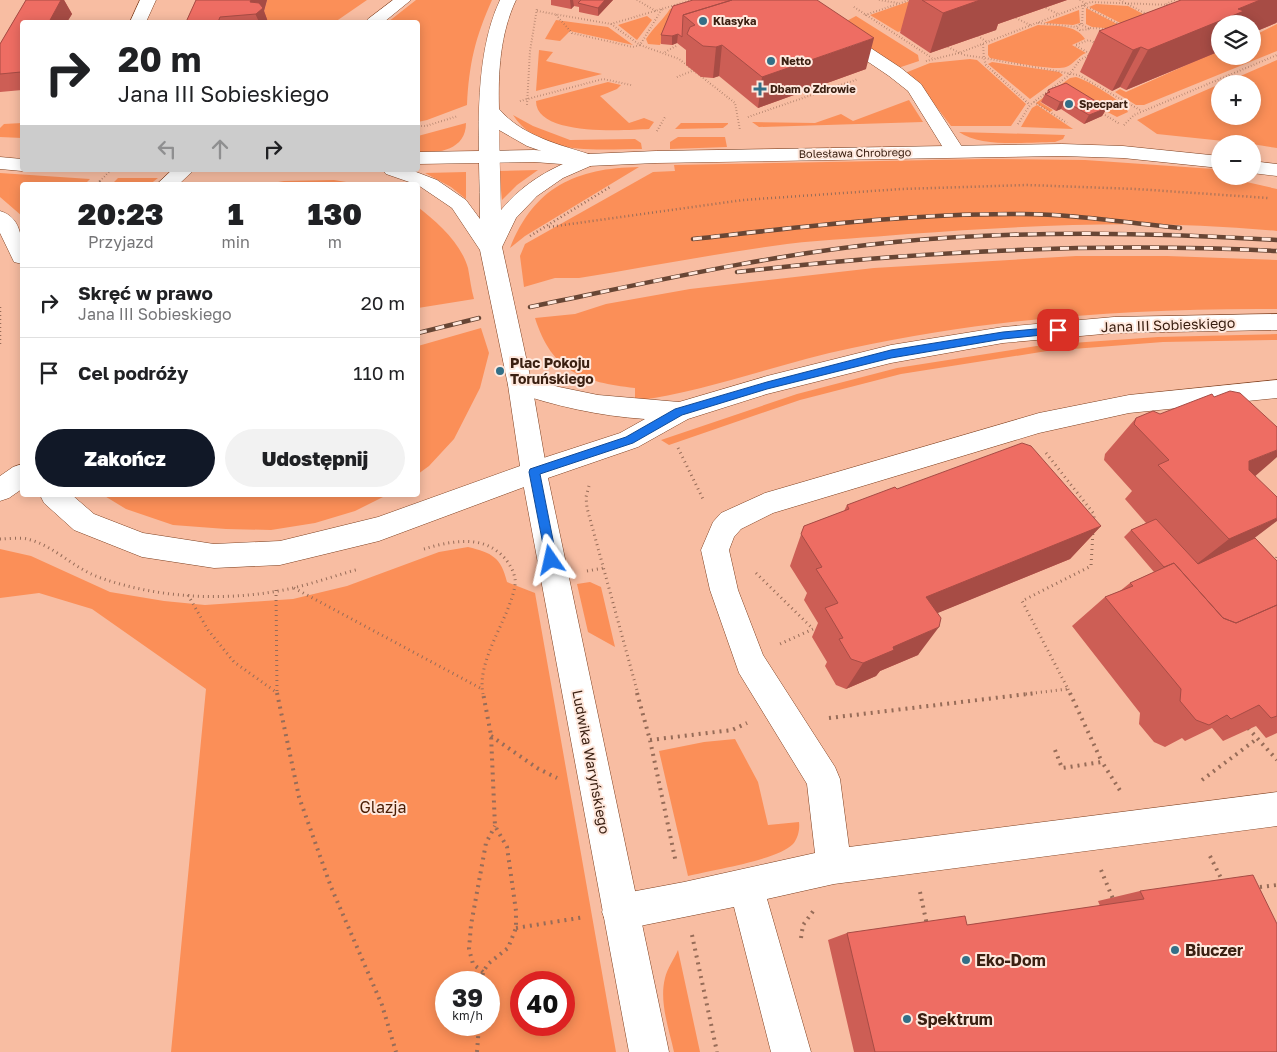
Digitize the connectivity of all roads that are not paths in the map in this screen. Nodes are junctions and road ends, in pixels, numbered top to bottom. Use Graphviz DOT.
graph roads {
  1 [pos="148,0"];
  2 [pos="403,0"];
  3 [pos="508,0"];
  4 [pos="792,0"];
  5 [pos="139,20"];
  6 [pos="377,20"];
  7 [pos="489,109"];
  8 [pos="954,150"];
  9 [pos="489,157"];
  10 [pos="420,158"];
  11 [pos="588,160"];
  12 [pos="1211,161"];
  13 [pos="0,163"];
  14 [pos="20,165"];
  15 [pos="1261,168"];
  16 [pos="1277,170"];
  17 [pos="182,172"];
  18 [pos="398,172"];
  19 [pos="170,182"];
  20 [pos="0,218"];
  21 [pos="491,249"];
  22 [pos="20,253"];
  23 [pos="1277,322"];
  24 [pos="520,385"];
  25 [pos="1277,389"];
  26 [pos="679,412"];
  27 [pos="534,472"];
  28 [pos="20,476"];
  29 [pos="0,490"];
  30 [pos="55,497"];
  31 [pos="1277,809"];
  32 [pos="834,866"];
  33 [pos="746,886"];
  34 [pos="620,912"];
  35 [pos="649,1052"];
  36 [pos="791,1052"];
  1 -- 5 [label="street"];
  2 -- 6 [label="street"];
  3 -- 7 [label="street"];
  4 -- 8 [label="street"];
  7 -- 9 [label="street"];
  7 -- 11 [label="street"];
  8 -- 11 [label="street, Bolesława Chrobrego"];
  8 -- 12 [label="street, Bolesława Chrobrego"];
  9 -- 10 [label="street, Bolesława Chrobrego"];
  9 -- 11 [label="street, Bolesława Chrobrego"];
  9 -- 21 [label="street"];
  11 -- 21 [label="street"];
  13 -- 14 [label="street"];
  15 -- 16 [label="street"];
  17 -- 19 [label="street"];
  18 -- 21 [label="street"];
  20 -- 22 [label="street"];
  21 -- 24 [label="street"];
  23 -- 26 [label="street, Jana III Sobieskiego"];
  24 -- 26 [label="street, Jana III Sobieskiego"];
  24 -- 27 [label="street"];
  25 -- 32 [label="street"];
  26 -- 27 [label="street, Jana III Sobieskiego"];
  27 -- 30 [label="street"];
  27 -- 34 [label="street, Ludwika Waryńskiego"];
  28 -- 29 [label="street"];
  31 -- 32 [label="street"];
  32 -- 33 [label="street"];
  33 -- 34 [label="street"];
  33 -- 36 [label="street"];
  34 -- 35 [label="street, Ludwika Waryńskiego"];
}
